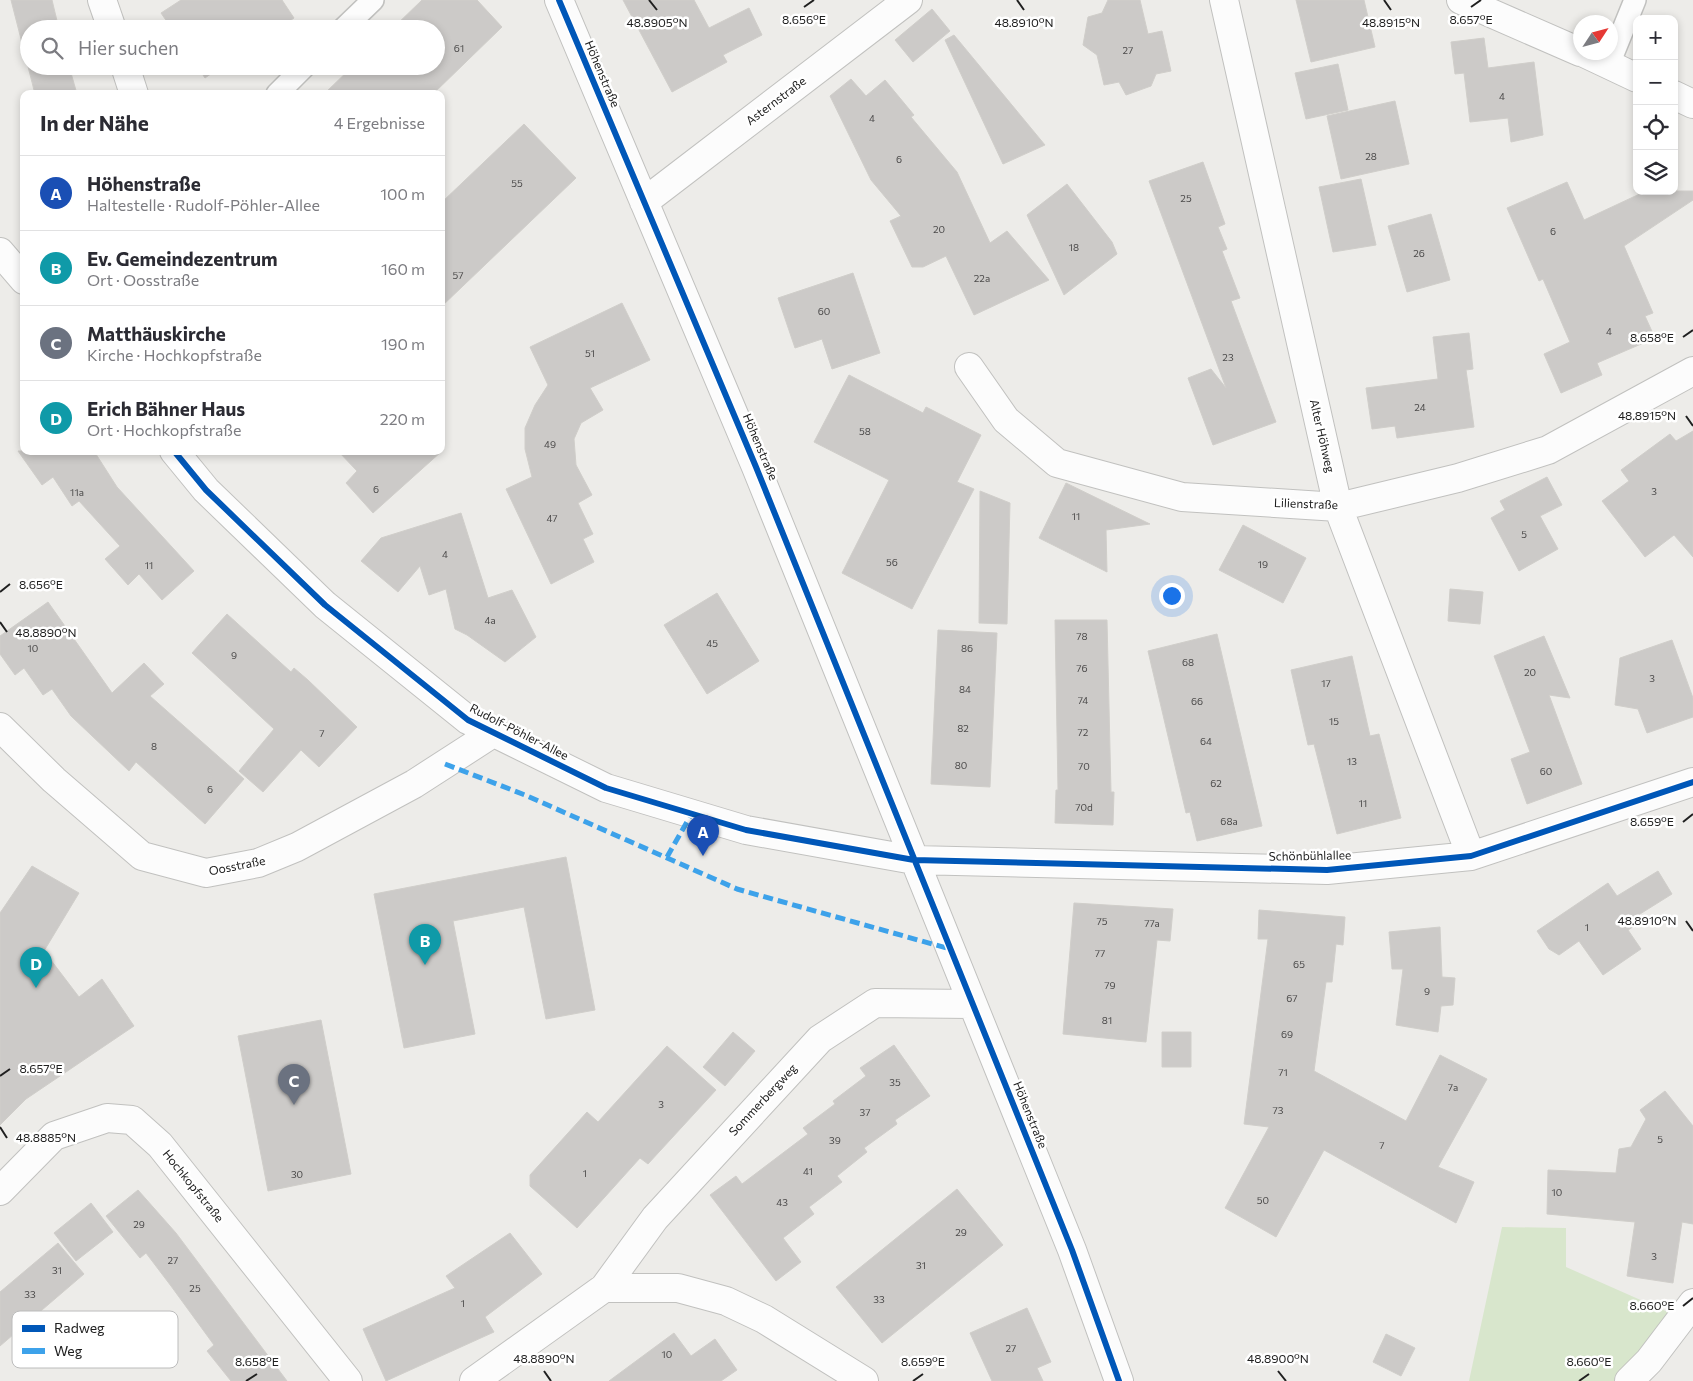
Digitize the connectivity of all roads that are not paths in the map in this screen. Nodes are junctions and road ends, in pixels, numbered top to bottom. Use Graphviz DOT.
graph roads {
  1 [pos="102,0"];
  2 [pos="373,0"];
  3 [pos="559,0"];
  4 [pos="908,0"];
  5 [pos="1224,0"];
  6 [pos="1461,0"];
  7 [pos="1635,0"];
  8 [pos="109,20"];
  9 [pos="352,20"];
  10 [pos="1573,49"];
  11 [pos="1600,60"];
  12 [pos="1609,64"];
  13 [pos="127,75"];
  14 [pos="296,75"];
  15 [pos="1633,76"];
  16 [pos="133,90"];
  17 [pos="281,90"];
  18 [pos="1678,97"];
  19 [pos="1693,104"];
  20 [pos="644,202"];
  21 [pos="0,252"];
  22 [pos="20,275"];
  23 [pos="969,367"];
  24 [pos="1693,371"];
  25 [pos="177,455"];
  26 [pos="1338,507"];
  27 [pos="0,727"];
  28 [pos="493,733"];
  29 [pos="1693,782"];
  30 [pos="1471,856"];
  31 [pos="914,860"];
  32 [pos="971,1004"];
  33 [pos="0,1191"];
  34 [pos="604,1288"];
  35 [pos="1688,1319"];
  36 [pos="348,1381"];
  37 [pos="474,1381"];
  38 [pos="864,1381"];
  39 [pos="1118,1381"];
  40 [pos="1629,1381"];
  1 -- 8 [label="street"];
  2 -- 9 [label="lane"];
  3 -- 20 [label="street, Höhenstraße"];
  4 -- 20 [label="street, Asternstraße"];
  5 -- 26 [label="street, Alter Höhweg"];
  6 -- 10 [label="street"];
  7 -- 12 [label="lane"];
  11 -- 12 [label="street"];
  12 -- 15 [label="street"];
  13 -- 16 [label="street"];
  14 -- 17 [label="lane"];
  18 -- 19 [label="street"];
  20 -- 31 [label="street, Höhenstraße"];
  21 -- 22 [label="street"];
  23 -- 26 [label="street, Lilienstraße"];
  24 -- 26 [label="street, Lilienstraße"];
  25 -- 28 [label="street, Rudolf-Pöhler-Allee"];
  26 -- 30 [label="street, Alter Höhweg"];
  27 -- 28 [label="street, Oosstraße"];
  28 -- 31 [label="street, Rudolf-Pöhler-Allee"];
  29 -- 30 [label="street, Schönbühlallee"];
  30 -- 31 [label="street, Schönbühlallee"];
  31 -- 32 [label="street, Höhenstraße"];
  32 -- 34 [label="street, Sommerbergweg"];
  32 -- 39 [label="street, Höhenstraße"];
  33 -- 36 [label="street, Hochkopfstraße"];
  34 -- 37 [label="street, Sommerbergweg"];
  34 -- 38 [label="street"];
  35 -- 40 [label="street"];
}
